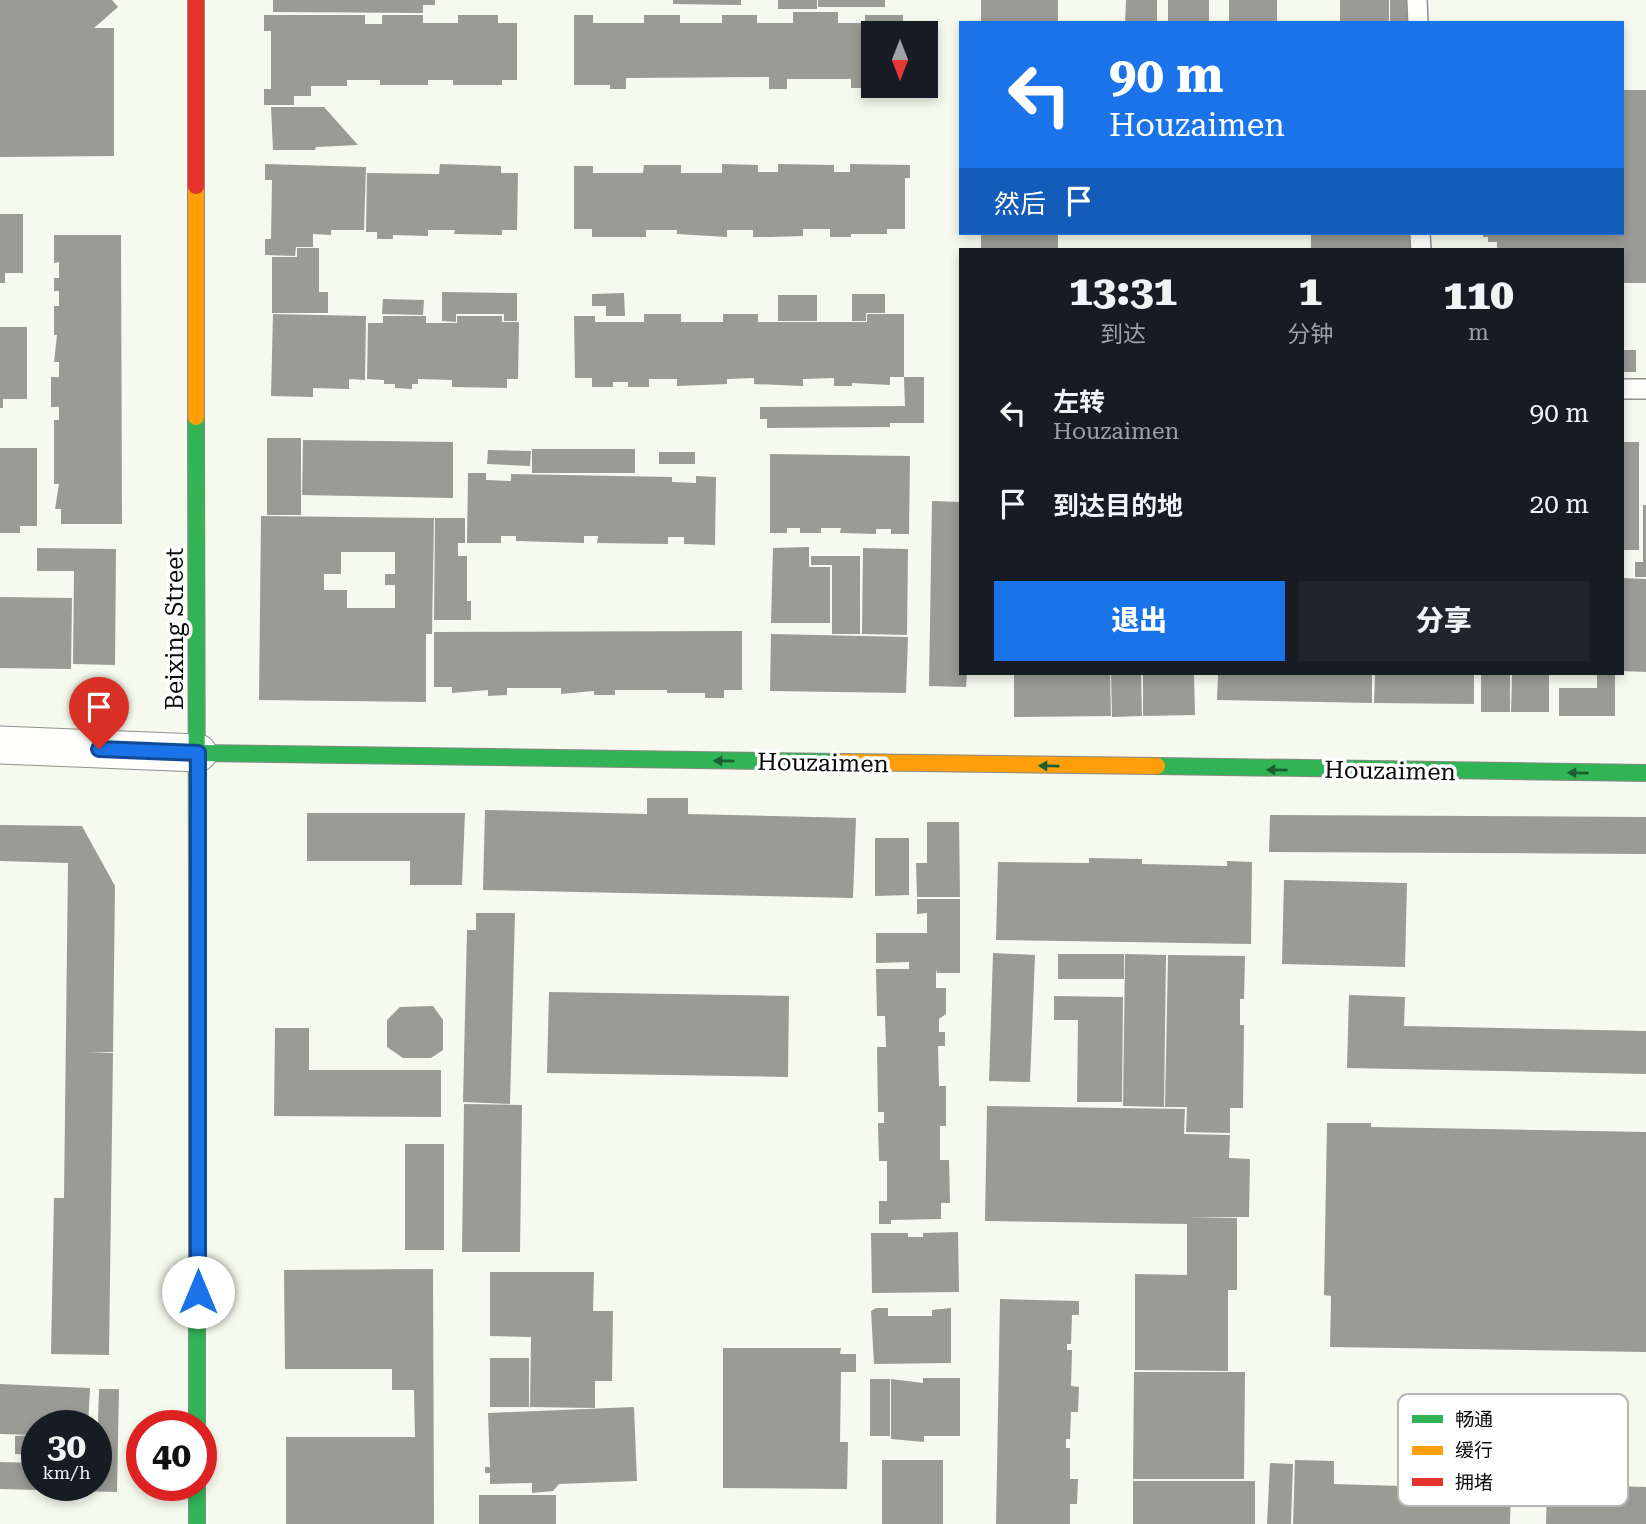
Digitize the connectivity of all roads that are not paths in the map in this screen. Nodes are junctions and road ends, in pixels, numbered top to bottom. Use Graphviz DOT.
graph roads {
  1 [pos="196,0"];
  2 [pos="1417,0"];
  3 [pos="1418,21"];
  4 [pos="1624,389"];
  5 [pos="1646,389"];
  6 [pos="0,745"];
  7 [pos="198,753"];
  8 [pos="1646,774"];
  9 [pos="197,1410"];
  10 [pos="197,1501"];
  11 [pos="197,1524"];
  1 -- 7 [label="street, Beixing Street"];
  2 -- 3 [label="lane"];
  4 -- 5 [label="lane"];
  6 -- 7 [label="street, Houzaimen"];
  8 -- 7 [label="street, Houzaimen, one-way"];
  7 -- 9 [label="street, Beixing Street"];
  10 -- 11 [label="street"];
}
